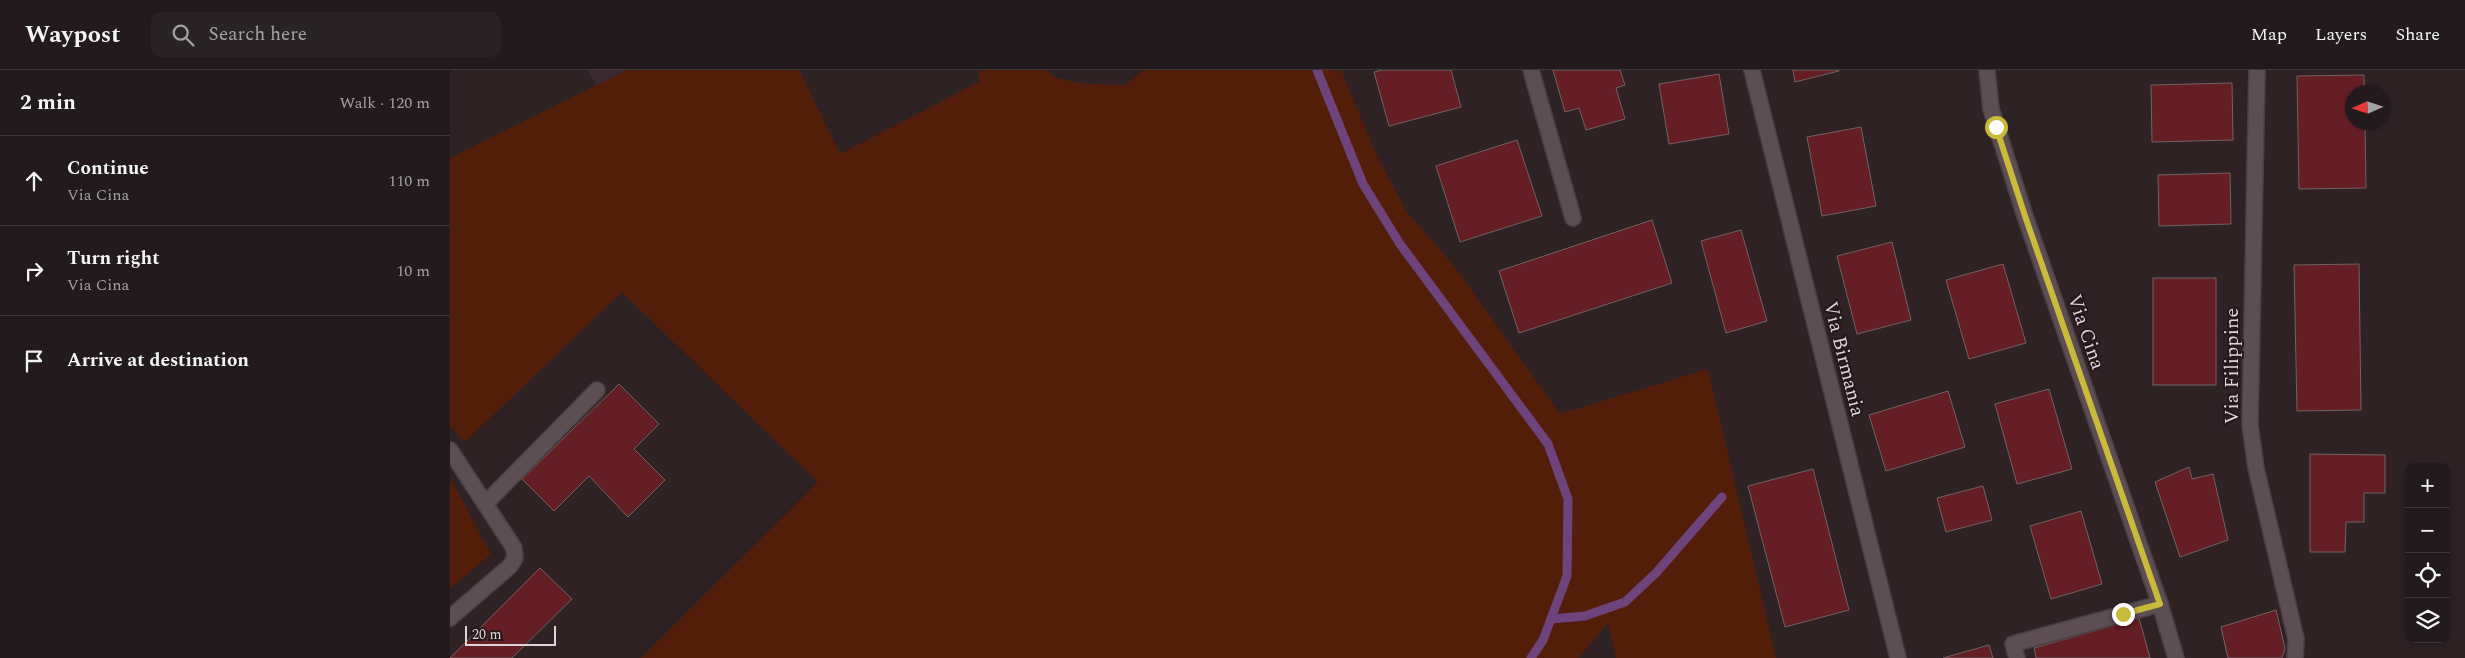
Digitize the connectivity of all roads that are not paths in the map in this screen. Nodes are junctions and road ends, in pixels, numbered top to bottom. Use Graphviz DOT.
graph roads {
  1 [pos="1531,70"];
  2 [pos="1752,70"];
  3 [pos="1987,70"];
  4 [pos="2257,70"];
  5 [pos="1573,218"];
  6 [pos="597,390"];
  7 [pos="450,450"];
  8 [pos="486,504"];
  9 [pos="2160,604"];
  10 [pos="450,618"];
  11 [pos="1898,658"];
  12 [pos="2017,658"];
  13 [pos="2176,658"];
  14 [pos="2294,658"];
  1 -- 5 [label="lane"];
  2 -- 11 [label="lane, Via Birmania"];
  3 -- 9 [label="lane, Via Cina"];
  4 -- 14 [label="lane, Via Filippine"];
  6 -- 8 [label="lane"];
  7 -- 8 [label="lane"];
  8 -- 10 [label="lane"];
  9 -- 12 [label="lane"];
  9 -- 13 [label="lane, Via Cina"];
}
